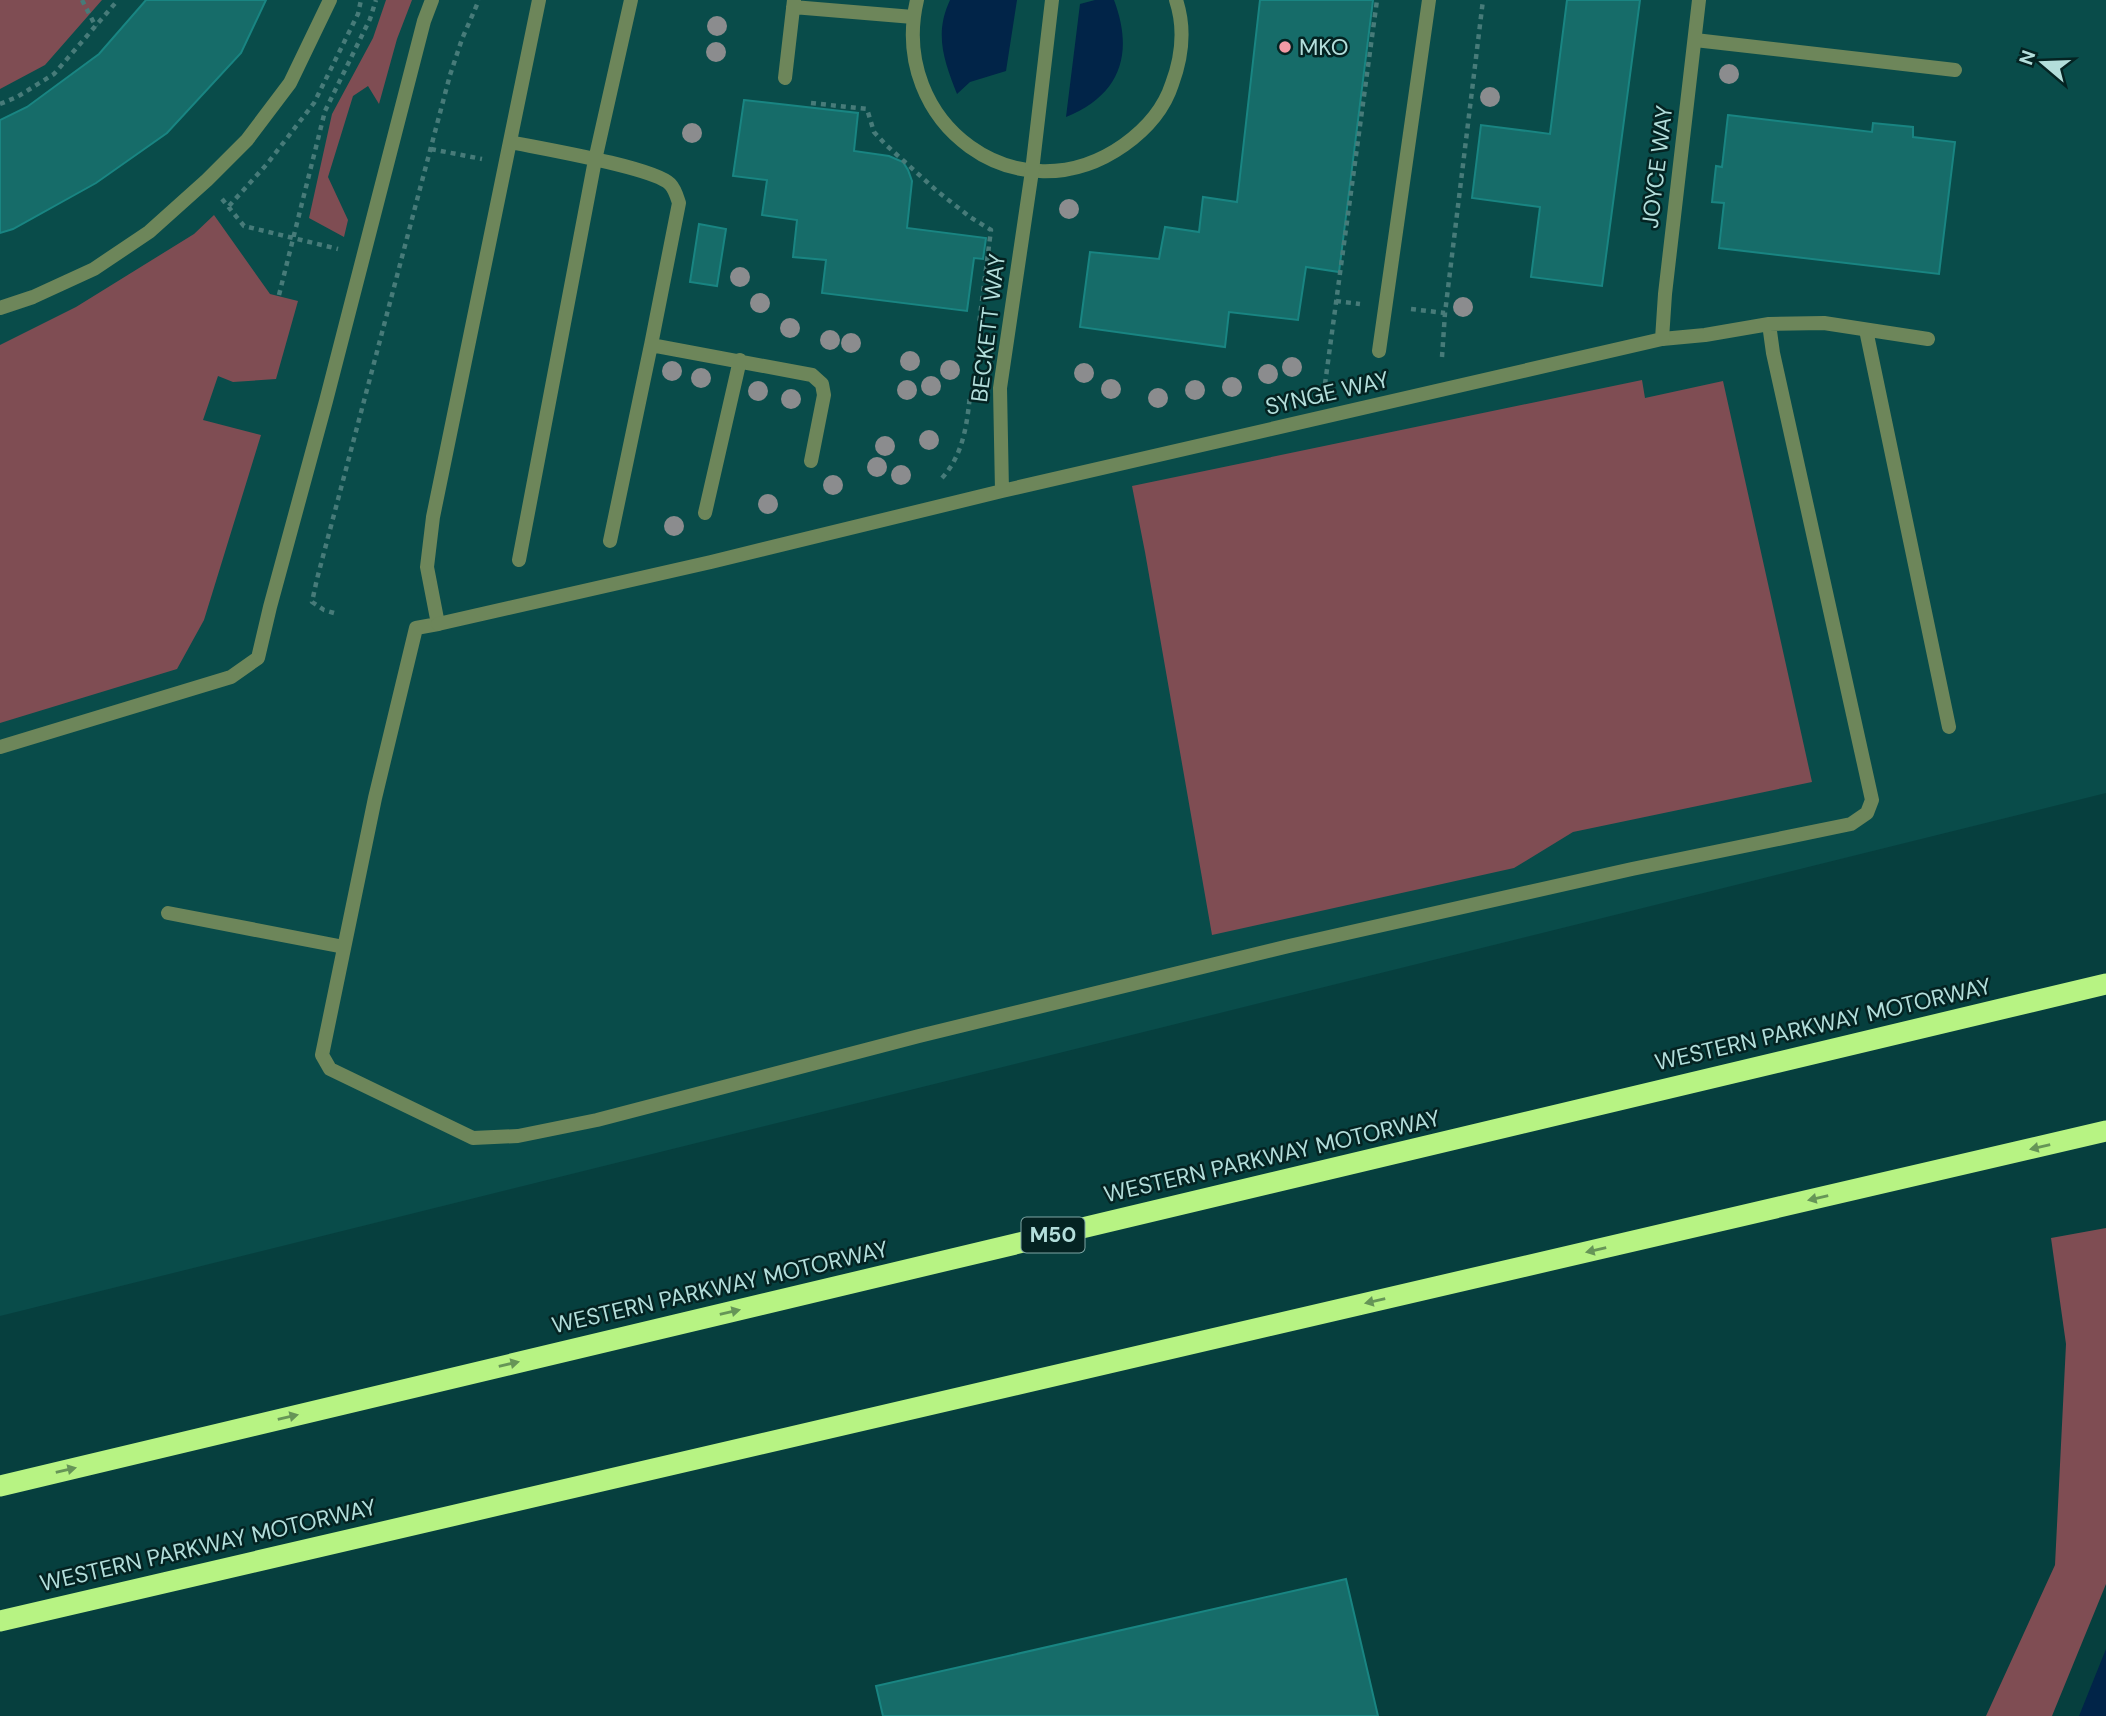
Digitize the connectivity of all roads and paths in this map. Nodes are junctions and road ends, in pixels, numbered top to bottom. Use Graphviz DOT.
graph roads {
  1 [pos="82,0"];
  2 [pos="118,0"];
  3 [pos="330,0"];
  4 [pos="376,0"];
  5 [pos="432,0"];
  6 [pos="479,0"];
  7 [pos="538,0"];
  8 [pos="631,0"];
  9 [pos="917,0"];
  10 [pos="1052,0"];
  11 [pos="1176,0"];
  12 [pos="1377,0"];
  13 [pos="1429,0"];
  14 [pos="1483,0"];
  15 [pos="1699,0"];
  16 [pos="794,4"];
  17 [pos="913,17"];
  18 [pos="96,27"];
  19 [pos="1695,40"];
  20 [pos="1955,70"];
  21 [pos="785,78"];
  22 [pos="811,103"];
  23 [pos="0,104"];
  24 [pos="510,142"];
  25 [pos="431,149"];
  26 [pos="595,160"];
  27 [pos="1032,171"];
  28 [pos="244,226"];
  29 [pos="295,238"];
  30 [pos="363,256"];
  31 [pos="279,295"];
  32 [pos="0,308"];
  33 [pos="1769,324"];
  34 [pos="978,329"];
  35 [pos="1866,330"];
  36 [pos="1662,339"];
  37 [pos="1928,339"];
  38 [pos="651,345"];
  39 [pos="1380,351"];
  40 [pos="1442,357"];
  41 [pos="740,360"];
  42 [pos="972,383"];
  43 [pos="1325,384"];
  44 [pos="811,461"];
  45 [pos="939,481"];
  46 [pos="1002,491"];
  47 [pos="705,513"];
  48 [pos="610,541"];
  49 [pos="519,560"];
  50 [pos="334,613"];
  51 [pos="438,624"];
  52 [pos="1949,727"];
  53 [pos="0,747"];
  54 [pos="168,913"];
  55 [pos="344,947"];
  56 [pos="2106,984"];
  57 [pos="2106,1131"];
  58 [pos="0,1486"];
  59 [pos="0,1620"];
  1 -- 18 [label="path"];
  2 -- 18 [label="path"];
  3 -- 32 [label="street"];
  4 -- 29 [label="path"];
  5 -- 30 [label="street"];
  6 -- 25 [label="path"];
  7 -- 24 [label="street"];
  8 -- 26 [label="street"];
  9 -- 17 [label="street"];
  10 -- 27 [label="street, BECKETT WAY"];
  11 -- 27 [label="street"];
  12 -- 43 [label="path"];
  13 -- 39 [label="street"];
  14 -- 40 [label="path"];
  15 -- 19 [label="street, JOYCE WAY"];
  16 -- 17 [label="street"];
  16 -- 21 [label="street"];
  17 -- 27 [label="street"];
  18 -- 23 [label="path"];
  19 -- 20 [label="street"];
  19 -- 36 [label="street, JOYCE WAY"];
  22 -- 34 [label="path"];
  24 -- 25 [label="path"];
  24 -- 26 [label="street"];
  24 -- 51 [label="street"];
  25 -- 50 [label="path"];
  26 -- 38 [label="street"];
  26 -- 49 [label="street"];
  27 -- 46 [label="street, BECKETT WAY"];
  28 -- 29 [label="path"];
  29 -- 30 [label="path"];
  29 -- 31 [label="path"];
  30 -- 53 [label="street"];
  33 -- 35 [label="street, SYNGE WAY"];
  33 -- 36 [label="street, SYNGE WAY"];
  33 -- 55 [label="street"];
  35 -- 37 [label="street, SYNGE WAY"];
  35 -- 52 [label="street"];
  36 -- 46 [label="street, SYNGE WAY"];
  38 -- 41 [label="street"];
  38 -- 48 [label="street"];
  41 -- 44 [label="street"];
  41 -- 47 [label="street"];
  42 -- 45 [label="path"];
  46 -- 51 [label="street, SYNGE WAY"];
  51 -- 55 [label="street"];
  54 -- 55 [label="street"];
  58 -- 56 [label="highway, WESTERN PARKWAY MOTORWAY / M50, one-way"];
  57 -- 59 [label="highway, WESTERN PARKWAY MOTORWAY, one-way"];
}
